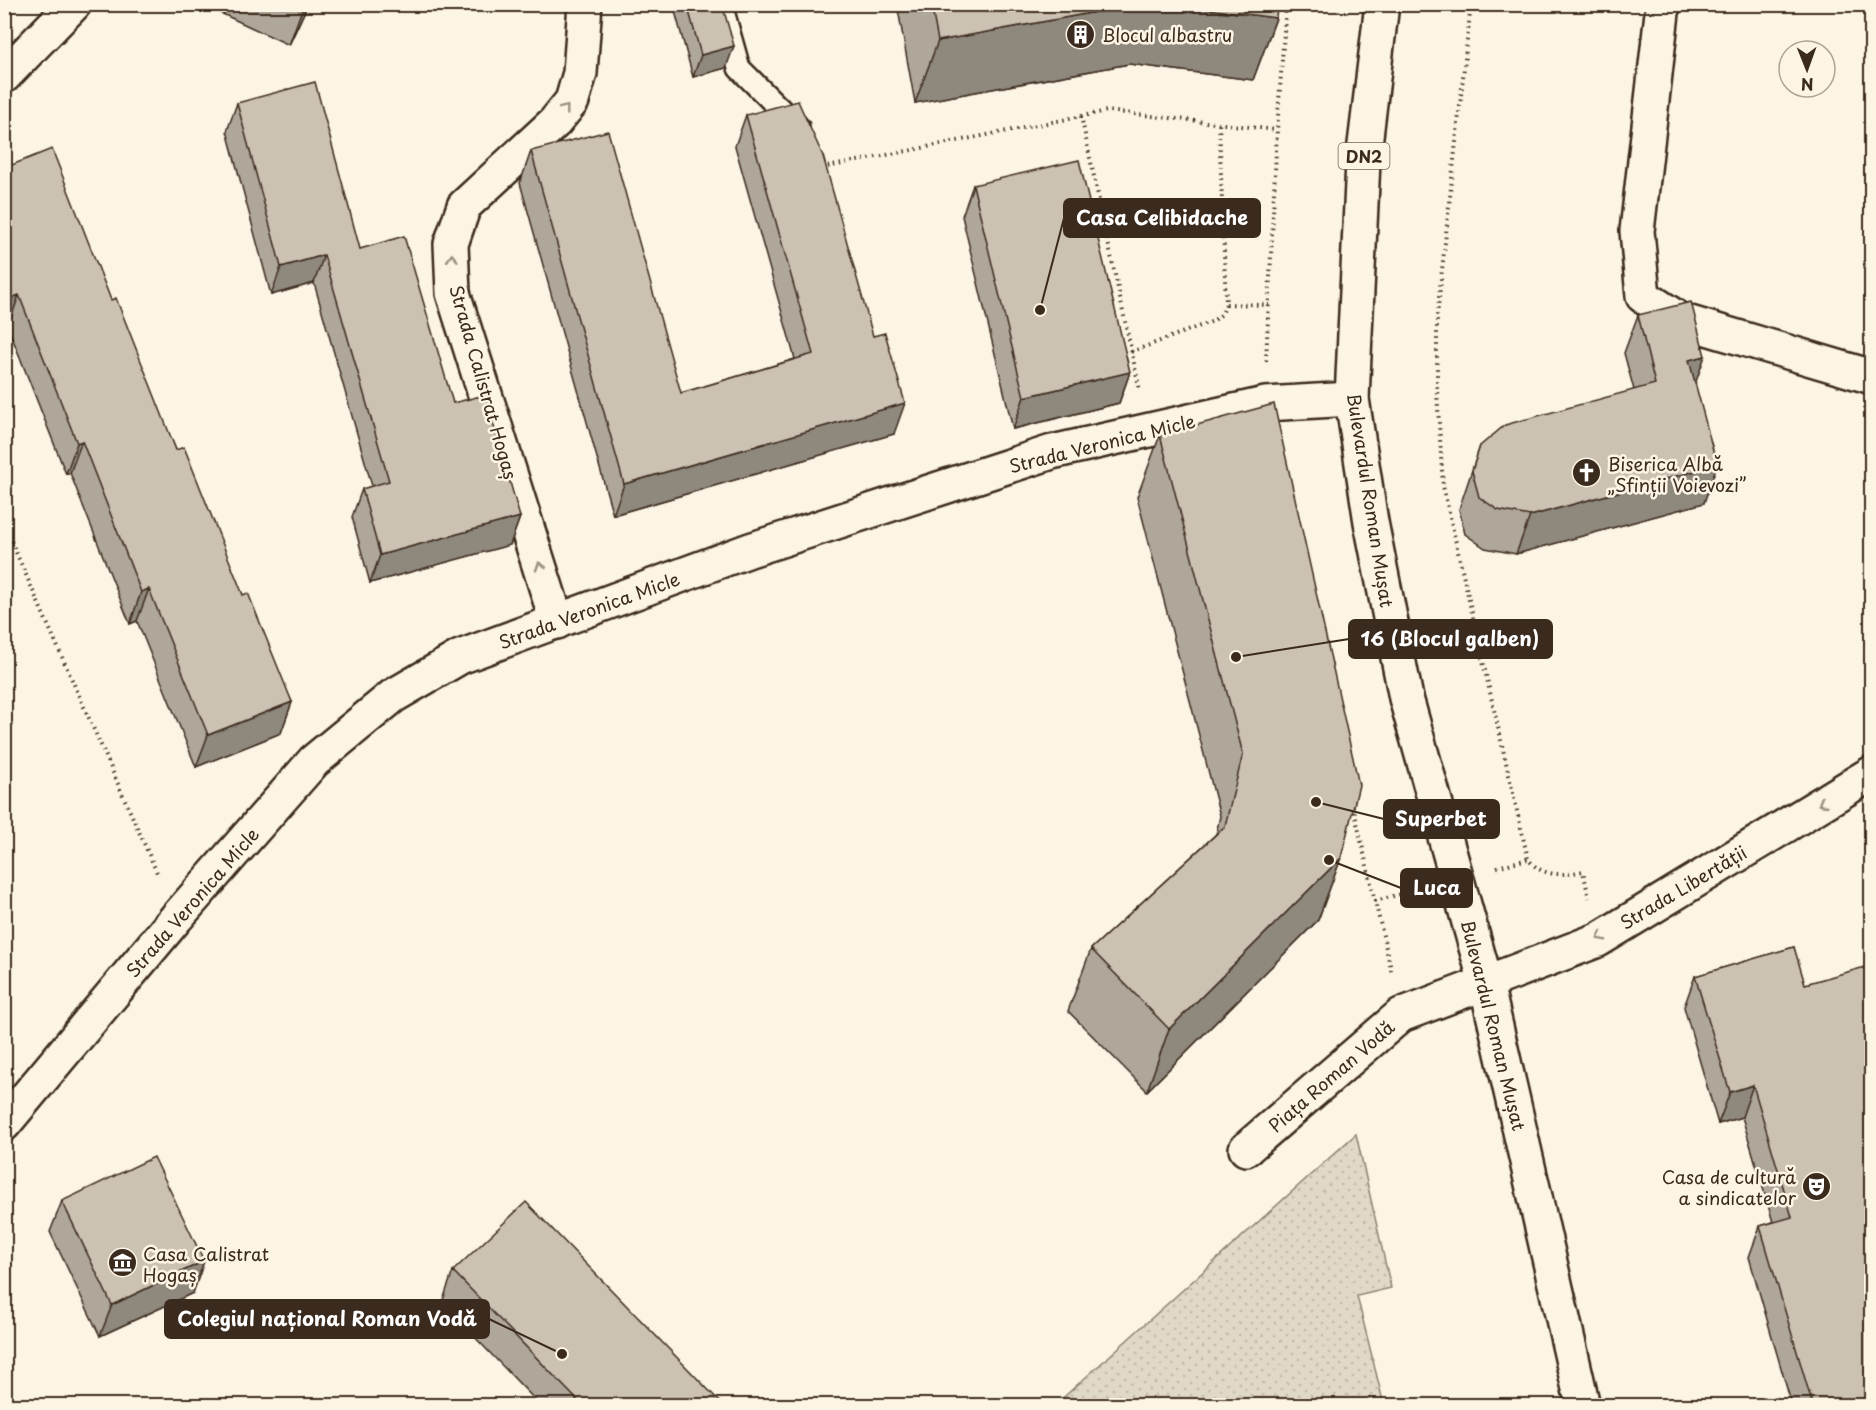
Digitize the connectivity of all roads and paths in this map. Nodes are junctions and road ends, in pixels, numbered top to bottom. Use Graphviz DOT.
graph roads {
  1 [pos="74,4"];
  2 [pos="585,4"];
  3 [pos="721,4"];
  4 [pos="1286,4"];
  5 [pos="1382,4"];
  6 [pos="1471,4"];
  7 [pos="1663,4"];
  8 [pos="4,76"];
  9 [pos="1081,116"];
  10 [pos="1219,124"];
  11 [pos="1277,130"];
  12 [pos="817,169"];
  13 [pos="1226,304"];
  14 [pos="1269,305"];
  15 [pos="1131,352"];
  16 [pos="1872,377"];
  17 [pos="1352,399"];
  18 [pos="1265,404"];
  19 [pos="1149,430"];
  20 [pos="4,525"];
  21 [pos="557,622"];
  22 [pos="1872,773"];
  23 [pos="1352,801"];
  24 [pos="177,917"];
  25 [pos="1598,940"];
  26 [pos="1486,983"];
  27 [pos="1401,1016"];
  28 [pos="4,1124"];
  29 [pos="1246,1149"];
  30 [pos="1583,1406"];
  1 -- 8 [label="street"];
  21 -- 2 [label="street, Strada Calistrat Hogaș, one-way"];
  3 -- 12 [label="lane"];
  4 -- 11 [label="path"];
  5 -- 17 [label="street, Bulevardul Roman Mușat / DN2"];
  6 -- 25 [label="path"];
  7 -- 16 [label="street"];
  9 -- 10 [label="path"];
  9 -- 12 [label="path"];
  9 -- 15 [label="path"];
  10 -- 11 [label="path"];
  10 -- 13 [label="path"];
  11 -- 14 [label="path"];
  13 -- 14 [label="path"];
  13 -- 15 [label="path"];
  14 -- 18 [label="path"];
  15 -- 19 [label="path"];
  17 -- 18 [label="street, Strada Veronica Micle"];
  17 -- 26 [label="street, Bulevardul Roman Mușat / DN2"];
  18 -- 19 [label="street, Strada Veronica Micle"];
  19 -- 21 [label="street, Strada Veronica Micle"];
  20 -- 24 [label="path"];
  21 -- 24 [label="street, Strada Veronica Micle"];
  22 -- 25 [label="street, Strada Libertății, one-way"];
  23 -- 27 [label="path"];
  24 -- 28 [label="street, Strada Veronica Micle"];
  25 -- 26 [label="street, Strada Libertății"];
  26 -- 27 [label="street, Piața Roman Vodă"];
  26 -- 30 [label="street, Bulevardul Roman Mușat / DN2"];
  27 -- 29 [label="street, Piața Roman Vodă"];
}
